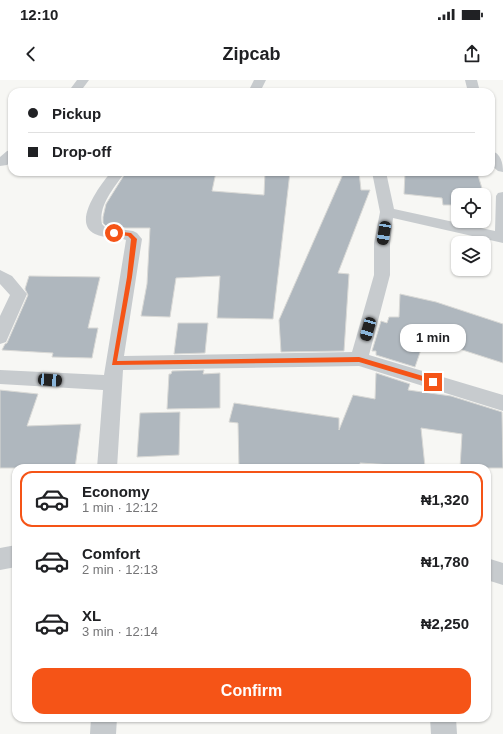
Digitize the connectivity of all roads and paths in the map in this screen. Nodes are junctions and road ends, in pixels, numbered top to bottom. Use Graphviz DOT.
graph roads {
  1 [pos="495,162"];
  2 [pos="503,168"];
  3 [pos="115,176"];
  4 [pos="380,176"];
  5 [pos="503,196"];
  6 [pos="387,212"];
  7 [pos="502,238"];
  8 [pos="0,276"];
  9 [pos="0,337"];
  10 [pos="359,359"];
  11 [pos="114,363"];
  12 [pos="0,377"];
  13 [pos="112,384"];
  14 [pos="503,403"];
  15 [pos="107,464"];
  16 [pos="12,557"];
  17 [pos="0,559"];
  18 [pos="491,570"];
  19 [pos="503,574"];
  20 [pos="104,722"];
  21 [pos="443,722"];
  22 [pos="103,734"];
  23 [pos="444,734"];
  1 -- 2 [label="street"];
  3 -- 11 [label="street"];
  4 -- 6 [label="street"];
  5 -- 7 [label="street"];
  6 -- 7 [label="street"];
  6 -- 10 [label="street"];
  8 -- 9 [label="street"];
  10 -- 11 [label="street"];
  10 -- 14 [label="street"];
  11 -- 13 [label="street"];
  12 -- 13 [label="street"];
  13 -- 15 [label="street"];
  16 -- 17 [label="street"];
  18 -- 19 [label="street"];
  20 -- 22 [label="street"];
  21 -- 23 [label="street"];
}
